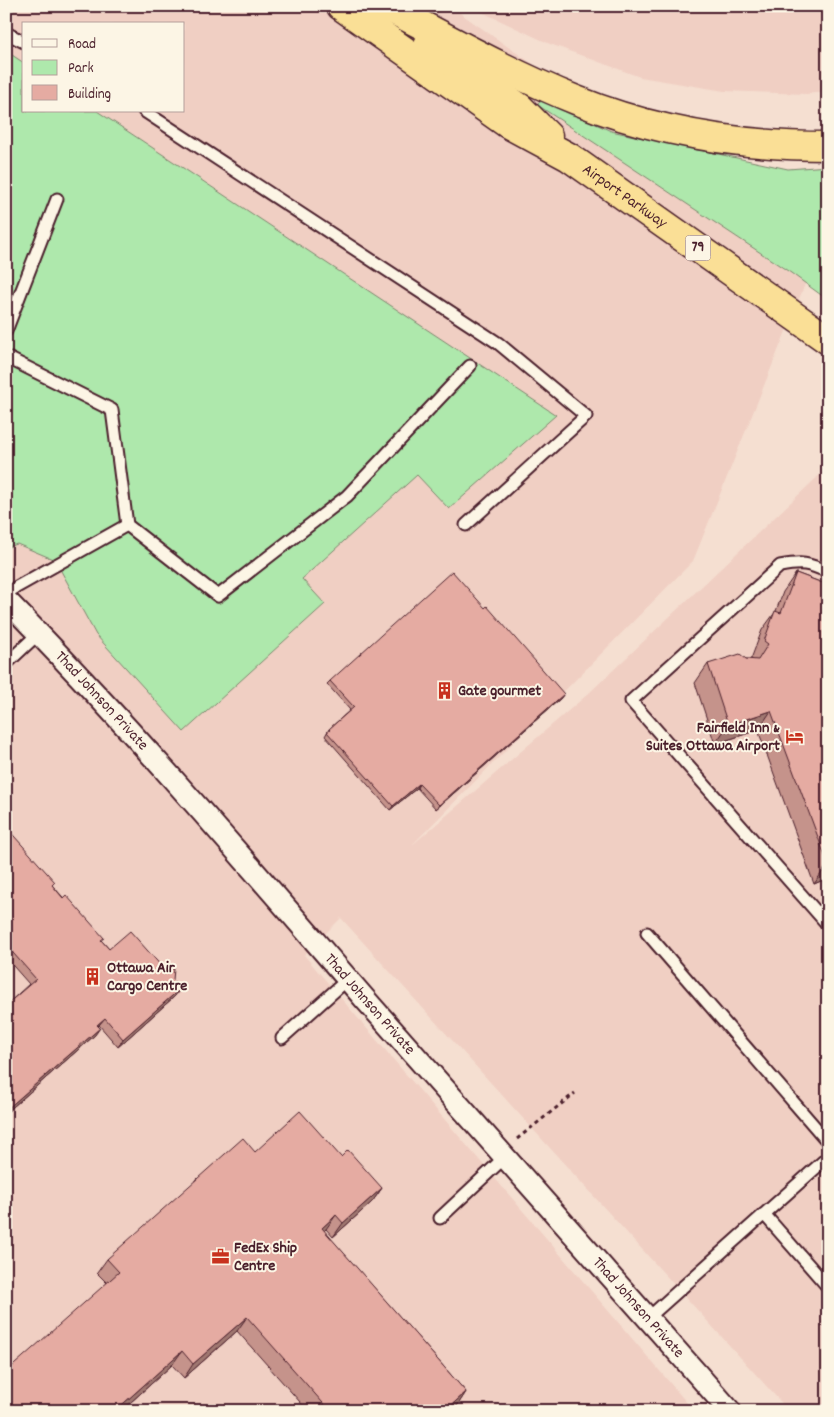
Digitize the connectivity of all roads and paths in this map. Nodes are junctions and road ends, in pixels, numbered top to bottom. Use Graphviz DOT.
graph roads {
  1 [pos="341,6"];
  2 [pos="372,6"];
  3 [pos="386,6"];
  4 [pos="6,33"];
  5 [pos="22,41"];
  6 [pos="146,112"];
  7 [pos="828,146"];
  8 [pos="569,157"];
  9 [pos="57,199"];
  10 [pos="6,331"];
  11 [pos="828,340"];
  12 [pos="6,357"];
  13 [pos="470,366"];
  14 [pos="127,525"];
  15 [pos="466,525"];
  16 [pos="828,572"];
  17 [pos="6,593"];
  18 [pos="6,600"];
  19 [pos="39,633"];
  20 [pos="6,664"];
  21 [pos="828,925"];
  22 [pos="647,933"];
  23 [pos="348,979"];
  24 [pos="282,1038"];
  25 [pos="575,1093"];
  26 [pos="828,1142"];
  27 [pos="509,1150"];
  28 [pos="828,1158"];
  29 [pos="764,1214"];
  30 [pos="440,1218"];
  31 [pos="828,1287"];
  32 [pos="648,1318"];
  33 [pos="730,1411"];
  1 -- 8 [label="highway, Airport Parkway / 79"];
  2 -- 8 [label="highway, Airport Parkway / 79"];
  3 -- 7 [label="highway"];
  4 -- 5 [label="lane"];
  6 -- 15 [label="lane"];
  8 -- 11 [label="highway, Airport Parkway / 79"];
  9 -- 10 [label="lane"];
  12 -- 14 [label="lane"];
  13 -- 14 [label="lane"];
  14 -- 17 [label="lane"];
  16 -- 21 [label="lane"];
  18 -- 19 [label="street, Thad Johnson Private"];
  19 -- 20 [label="lane"];
  19 -- 23 [label="street, Thad Johnson Private"];
  22 -- 26 [label="lane"];
  23 -- 24 [label="lane"];
  23 -- 27 [label="street, Thad Johnson Private"];
  25 -- 27 [label="path"];
  27 -- 30 [label="lane"];
  27 -- 32 [label="street, Thad Johnson Private"];
  28 -- 29 [label="lane"];
  29 -- 31 [label="lane"];
  29 -- 32 [label="lane"];
  32 -- 33 [label="street, Thad Johnson Private"];
}
